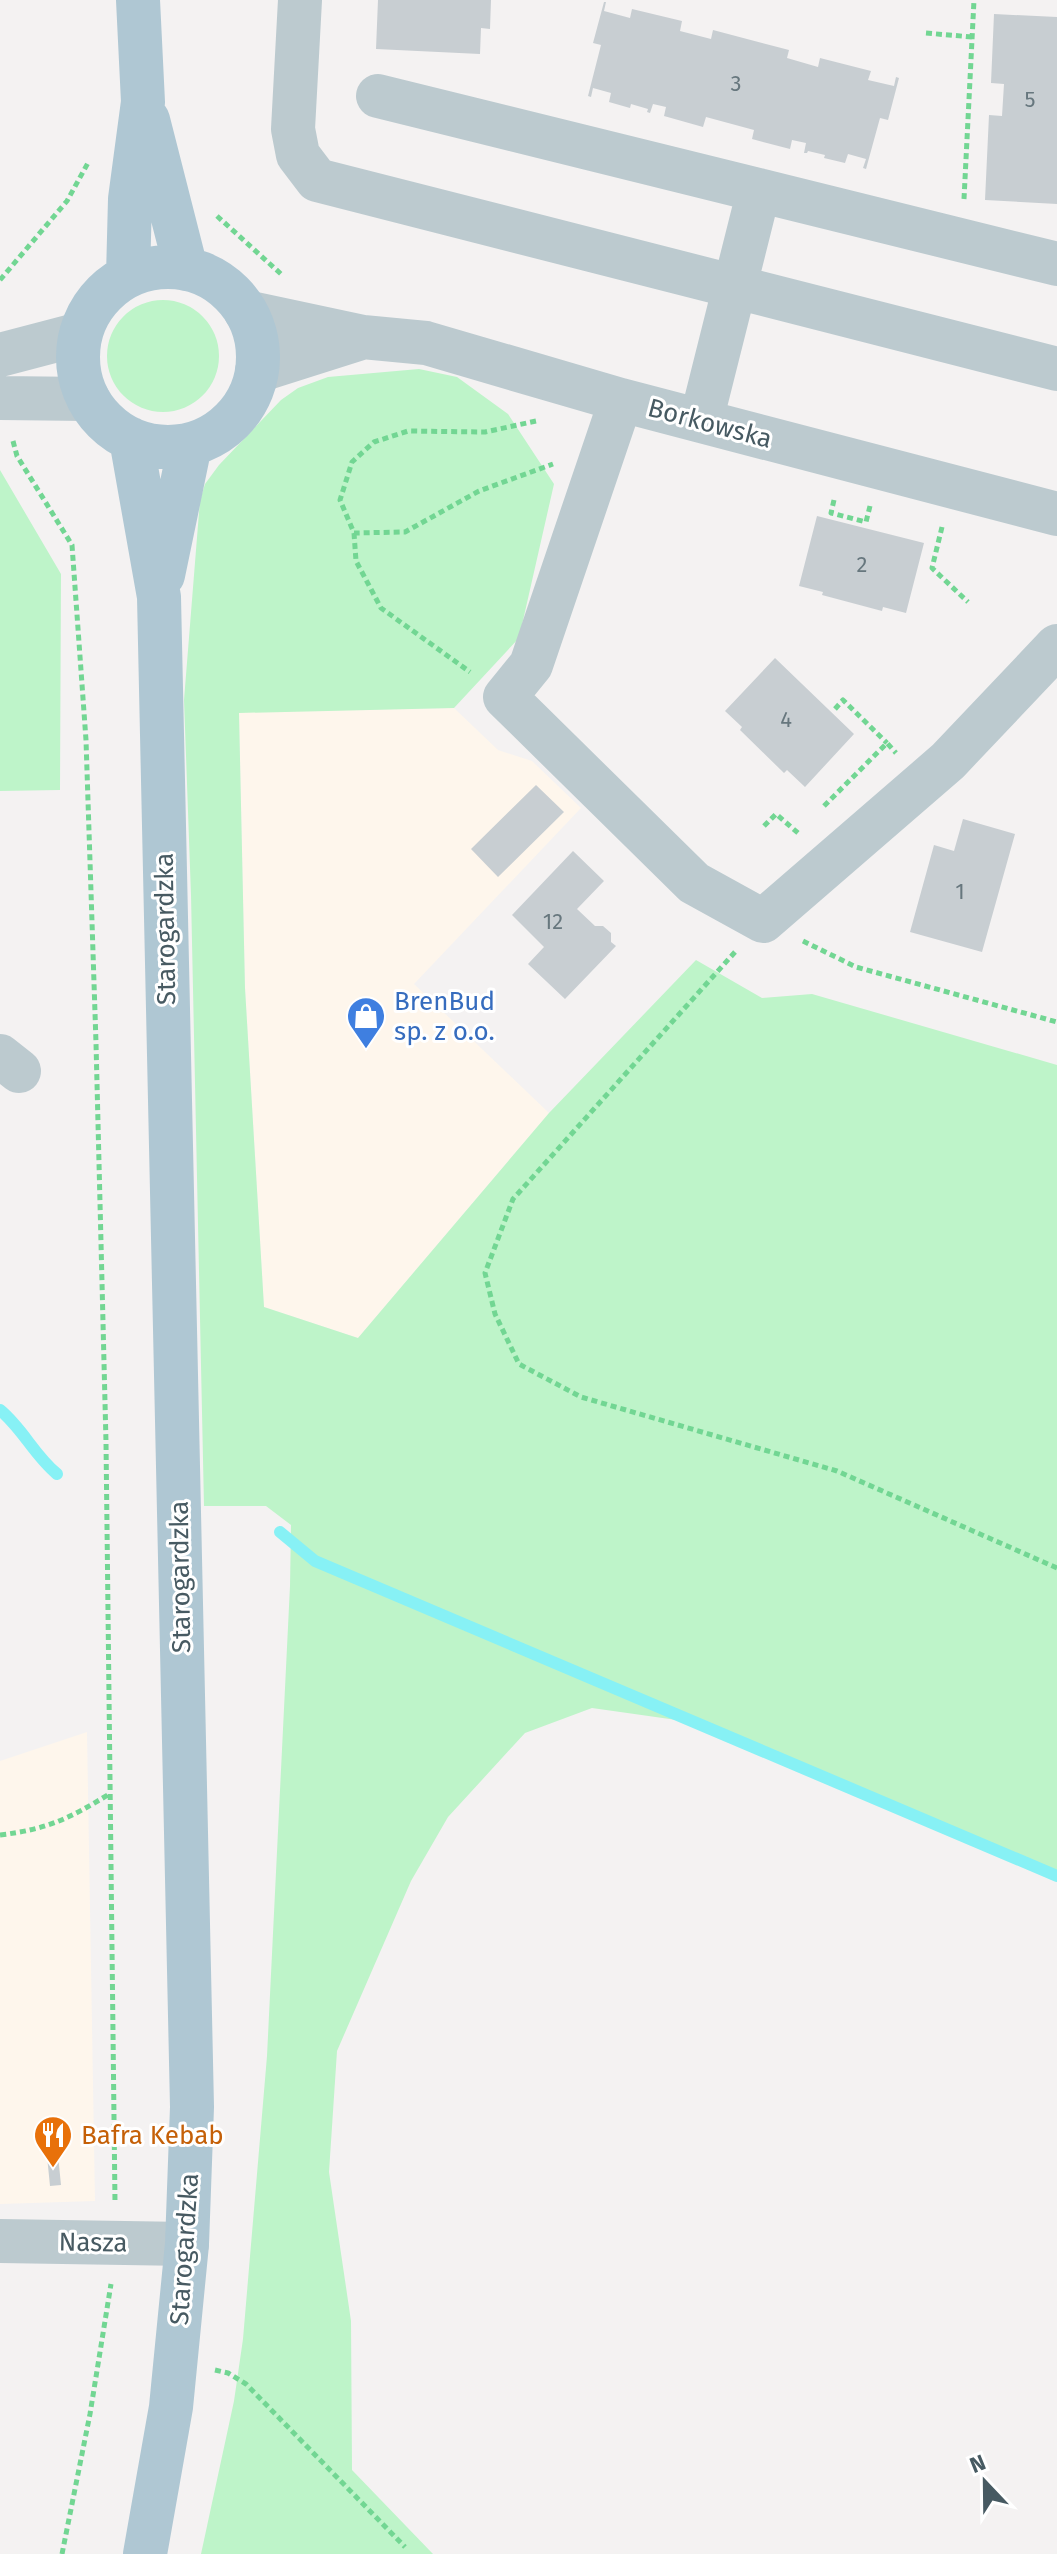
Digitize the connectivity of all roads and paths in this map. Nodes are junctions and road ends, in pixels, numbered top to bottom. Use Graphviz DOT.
graph roads {
  1 [pos="138,0"];
  2 [pos="300,0"];
  3 [pos="974,0"];
  4 [pos="926,33"];
  5 [pos="972,37"];
  6 [pos="378,96"];
  7 [pos="143,102"];
  8 [pos="93,154"];
  9 [pos="759,190"];
  10 [pos="207,207"];
  11 [pos="954,238"];
  12 [pos="1057,264"];
  13 [pos="186,269"];
  14 [pos="128,276"];
  15 [pos="0,280"];
  16 [pos="289,281"];
  17 [pos="735,287"];
  18 [pos="246,312"];
  19 [pos="80,334"];
  20 [pos="363,337"];
  21 [pos="0,355"];
  22 [pos="1057,369"];
  23 [pos="257,371"];
  24 [pos="559,382"];
  25 [pos="88,399"];
  26 [pos="621,400"];
  27 [pos="6,416"];
  28 [pos="701,421"];
  29 [pos="131,439"];
  30 [pos="190,445"];
  31 [pos="598,467"];
  32 [pos="1057,514"];
  33 [pos="945,517"];
  34 [pos="354,533"];
  35 [pos="159,597"];
  36 [pos="968,602"];
  37 [pos="1057,646"];
  38 [pos="505,697"];
  39 [pos="835,709"];
  40 [pos="887,743"];
  41 [pos="907,748"];
  42 [pos="817,814"];
  43 [pos="807,824"];
  44 [pos="764,826"];
  45 [pos="763,921"];
  46 [pos="1057,1022"];
  47 [pos="1057,1568"];
  48 [pos="111,1793"];
  49 [pos="0,1835"];
  50 [pos="0,2241"];
  51 [pos="115,2243"];
  52 [pos="187,2244"];
  53 [pos="246,2384"];
  54 [pos="405,2547"];
  55 [pos="62,2554"];
  56 [pos="145,2554"];
  1 -- 7 [label="main road"];
  2 -- 17 [label="street"];
  3 -- 5 [label="path"];
  4 -- 5 [label="path"];
  5 -- 11 [label="path"];
  6 -- 9 [label="street"];
  7 -- 13 [label="main road"];
  7 -- 14 [label="main road"];
  8 -- 15 [label="path"];
  9 -- 11 [label="street"];
  9 -- 17 [label="street"];
  10 -- 16 [label="path"];
  11 -- 12 [label="street"];
  13 -- 14 [label="main road"];
  13 -- 18 [label="main road"];
  14 -- 19 [label="main road"];
  17 -- 22 [label="street"];
  17 -- 28 [label="street"];
  18 -- 20 [label="street, Borkowska"];
  18 -- 23 [label="main road"];
  19 -- 21 [label="street"];
  19 -- 25 [label="main road"];
  20 -- 23 [label="street, Borkowska"];
  20 -- 24 [label="street, Borkowska"];
  23 -- 30 [label="main road"];
  24 -- 26 [label="street, Borkowska"];
  24 -- 34 [label="path"];
  25 -- 27 [label="street"];
  25 -- 29 [label="main road"];
  26 -- 28 [label="street, Borkowska"];
  26 -- 31 [label="street"];
  27 -- 48 [label="path"];
  28 -- 32 [label="street, Borkowska"];
  29 -- 30 [label="main road"];
  29 -- 35 [label="main road, Starogardzka"];
  30 -- 35 [label="main road, Starogardzka"];
  31 -- 34 [label="path"];
  31 -- 38 [label="street"];
  33 -- 36 [label="path"];
  34 -- 38 [label="path"];
  35 -- 52 [label="main road, Starogardzka"];
  37 -- 45 [label="street"];
  38 -- 45 [label="street"];
  39 -- 40 [label="path"];
  40 -- 41 [label="path"];
  40 -- 42 [label="path"];
  43 -- 44 [label="path"];
  45 -- 46 [label="path"];
  45 -- 47 [label="path"];
  48 -- 49 [label="path"];
  48 -- 51 [label="path"];
  50 -- 51 [label="street, Nasza"];
  51 -- 52 [label="street, Nasza"];
  51 -- 55 [label="path"];
  52 -- 56 [label="main road, Starogardzka"];
  53 -- 54 [label="path"];
}
